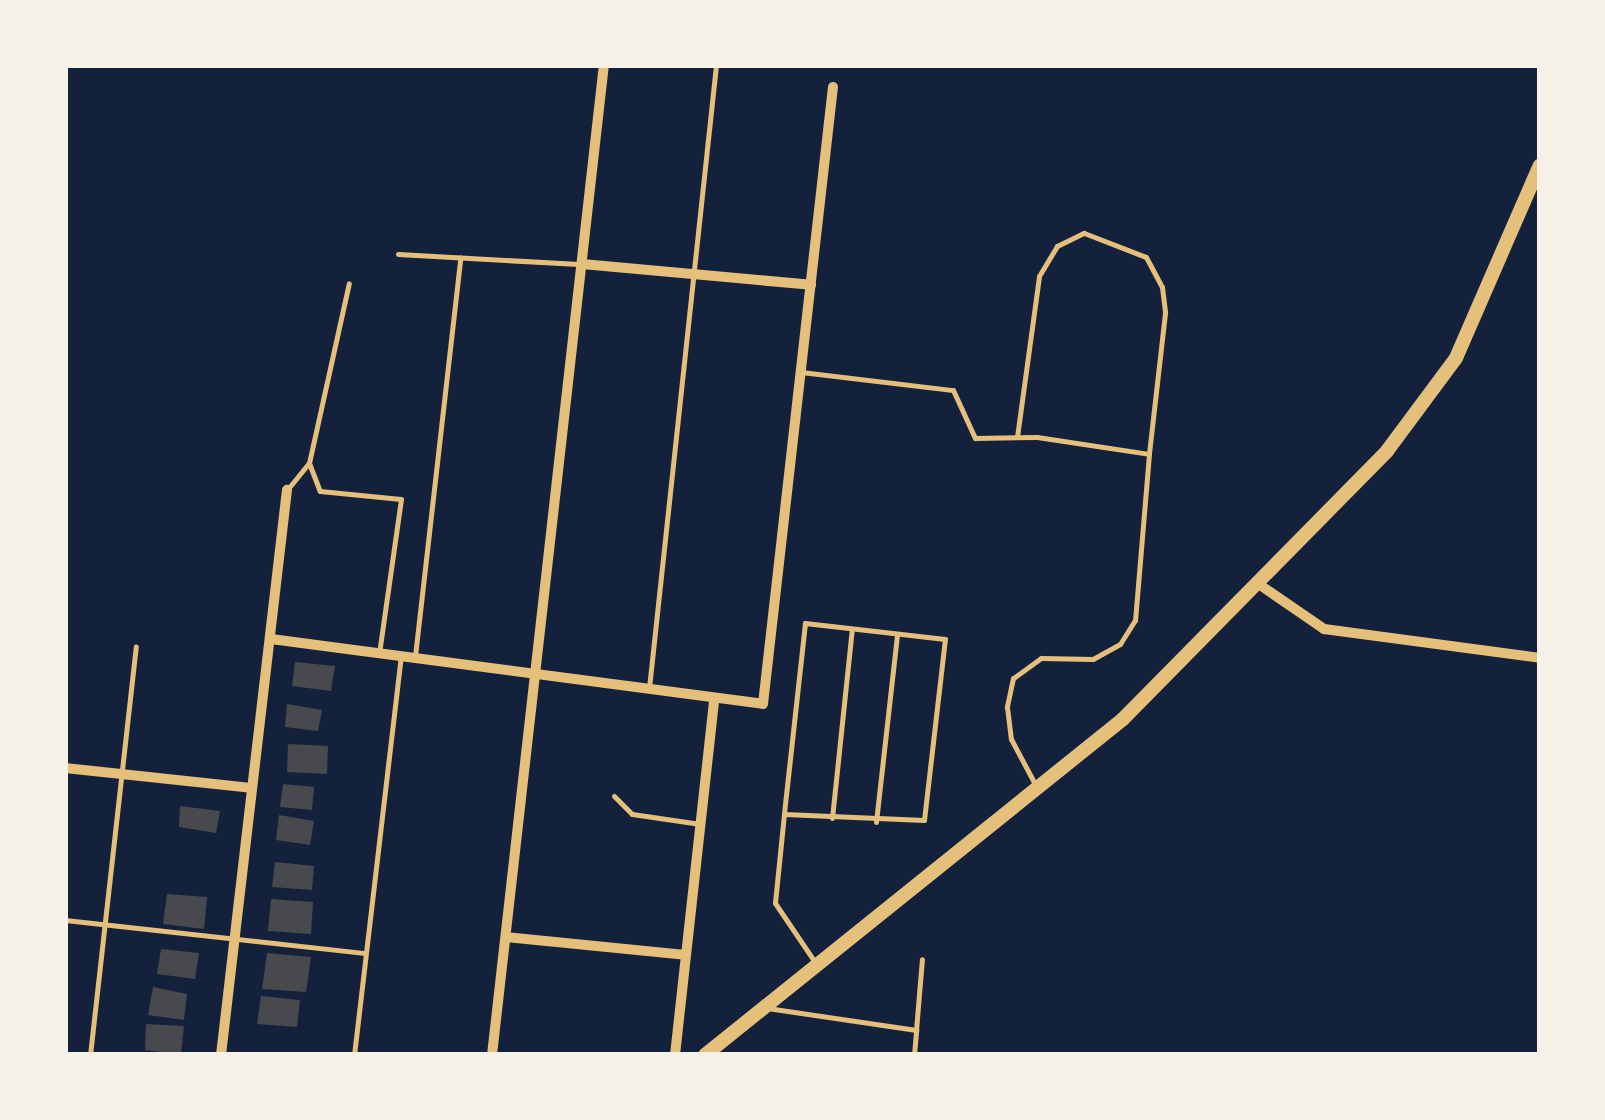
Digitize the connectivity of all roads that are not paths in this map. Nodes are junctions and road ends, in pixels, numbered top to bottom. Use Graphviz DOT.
graph roads {
  1 [pos="604,65"];
  2 [pos="716,65"];
  3 [pos="833,87"];
  4 [pos="1540,165"];
  5 [pos="398,254"];
  6 [pos="460,258"];
  7 [pos="582,264"];
  8 [pos="694,274"];
  9 [pos="349,283"];
  10 [pos="811,285"];
  11 [pos="801,372"];
  12 [pos="1017,437"];
  13 [pos="1149,454"];
  14 [pos="309,463"];
  15 [pos="286,490"];
  16 [pos="1260,584"];
  17 [pos="852,629"];
  18 [pos="898,634"];
  19 [pos="272,639"];
  20 [pos="136,647"];
  21 [pos="379,654"];
  22 [pos="402,657"];
  23 [pos="1540,658"];
  24 [pos="415,659"];
  25 [pos="536,678"];
  26 [pos="649,691"];
  27 [pos="714,699"];
  28 [pos="65,768"];
  29 [pos="119,774"];
  30 [pos="251,788"];
  31 [pos="1037,788"];
  32 [pos="614,796"];
  33 [pos="784,814"];
  34 [pos="832,818"];
  35 [pos="876,822"];
  36 [pos="700,824"];
  37 [pos="65,920"];
  38 [pos="103,924"];
  39 [pos="506,937"];
  40 [pos="234,940"];
  41 [pos="366,953"];
  42 [pos="685,954"];
  43 [pos="922,959"];
  44 [pos="817,964"];
  45 [pos="764,1007"];
  46 [pos="916,1030"];
  47 [pos="90,1055"];
  48 [pos="221,1055"];
  49 [pos="354,1055"];
  50 [pos="492,1055"];
  51 [pos="675,1055"];
  52 [pos="705,1055"];
  53 [pos="914,1055"];
  1 -- 7 [label="street"];
  2 -- 8 [label="lane"];
  3 -- 10 [label="street"];
  4 -- 16 [label="main road"];
  5 -- 6 [label="lane"];
  6 -- 7 [label="lane"];
  6 -- 24 [label="lane"];
  7 -- 8 [label="street"];
  7 -- 25 [label="street"];
  8 -- 10 [label="street"];
  8 -- 26 [label="lane"];
  9 -- 14 [label="lane"];
  10 -- 11 [label="street"];
  11 -- 12 [label="lane"];
  11 -- 27 [label="street"];
  12 -- 13 [label="lane"];
  12 -- 13 [label="lane"];
  13 -- 31 [label="lane"];
  14 -- 15 [label="lane"];
  14 -- 21 [label="lane"];
  15 -- 19 [label="street"];
  16 -- 23 [label="street"];
  16 -- 31 [label="main road"];
  17 -- 18 [label="lane"];
  17 -- 33 [label="lane"];
  17 -- 34 [label="lane"];
  18 -- 35 [label="lane"];
  18 -- 35 [label="lane"];
  19 -- 21 [label="street"];
  19 -- 30 [label="street"];
  20 -- 29 [label="lane"];
  21 -- 22 [label="street"];
  22 -- 24 [label="street"];
  22 -- 41 [label="lane"];
  24 -- 25 [label="street"];
  25 -- 26 [label="street"];
  25 -- 39 [label="street"];
  26 -- 27 [label="street"];
  27 -- 36 [label="street"];
  28 -- 29 [label="street"];
  29 -- 30 [label="street"];
  29 -- 38 [label="lane"];
  30 -- 40 [label="street"];
  31 -- 44 [label="main road"];
  32 -- 36 [label="lane"];
  33 -- 34 [label="lane"];
  33 -- 44 [label="lane"];
  34 -- 35 [label="lane"];
  36 -- 42 [label="street"];
  37 -- 38 [label="lane"];
  38 -- 40 [label="lane"];
  38 -- 47 [label="lane"];
  39 -- 42 [label="street"];
  39 -- 50 [label="street"];
  40 -- 41 [label="lane"];
  40 -- 48 [label="street"];
  41 -- 49 [label="lane"];
  42 -- 51 [label="street"];
  43 -- 46 [label="lane"];
  44 -- 45 [label="main road"];
  45 -- 46 [label="lane"];
  45 -- 52 [label="main road"];
  46 -- 53 [label="lane"];
}
